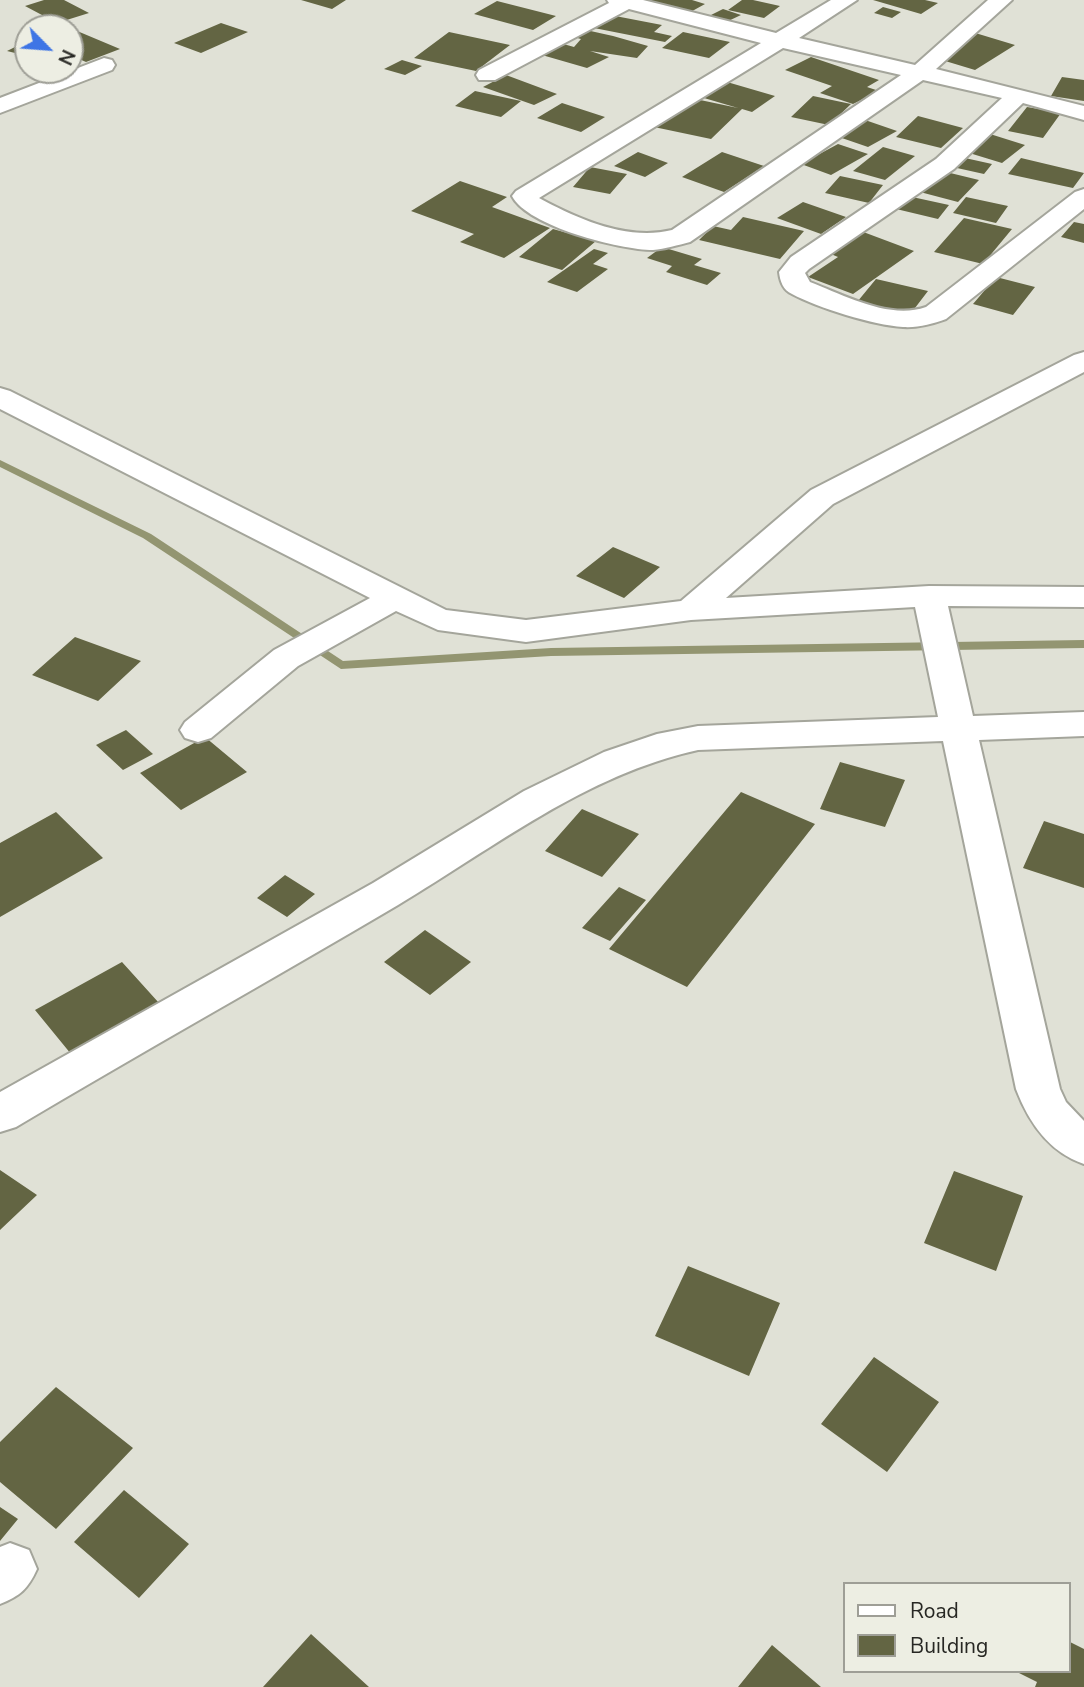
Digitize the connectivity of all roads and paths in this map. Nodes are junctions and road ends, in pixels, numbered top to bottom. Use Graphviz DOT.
graph roads {
  1 [pos="846,0"];
  2 [pos="1001,0"];
  3 [pos="622,1"];
  4 [pos="777,40"];
  5 [pos="104,65"];
  6 [pos="920,72"];
  7 [pos="487,75"];
  8 [pos="1019,95"];
  9 [pos="0,106"];
  10 [pos="1084,113"];
  11 [pos="1084,197"];
  12 [pos="1084,361"];
  13 [pos="0,397"];
  14 [pos="1084,597"];
  15 [pos="394,598"];
  16 [pos="691,610"];
  17 [pos="932,612"];
  18 [pos="1084,724"];
  19 [pos="958,729"];
  20 [pos="198,730"];
  21 [pos="0,1114"];
  22 [pos="1084,1146"];
  1 -- 4 [label="street"];
  2 -- 6 [label="street"];
  3 -- 4 [label="street"];
  3 -- 7 [label="street"];
  4 -- 6 [label="street"];
  4 -- 6 [label="street"];
  5 -- 9 [label="street"];
  6 -- 8 [label="street"];
  8 -- 10 [label="street"];
  8 -- 11 [label="street"];
  12 -- 16 [label="street"];
  13 -- 15 [label="street"];
  14 -- 17 [label="street"];
  15 -- 16 [label="street"];
  15 -- 20 [label="street"];
  16 -- 17 [label="street"];
  17 -- 19 [label="street"];
  18 -- 19 [label="street"];
  19 -- 21 [label="street"];
  19 -- 22 [label="street"];
}
